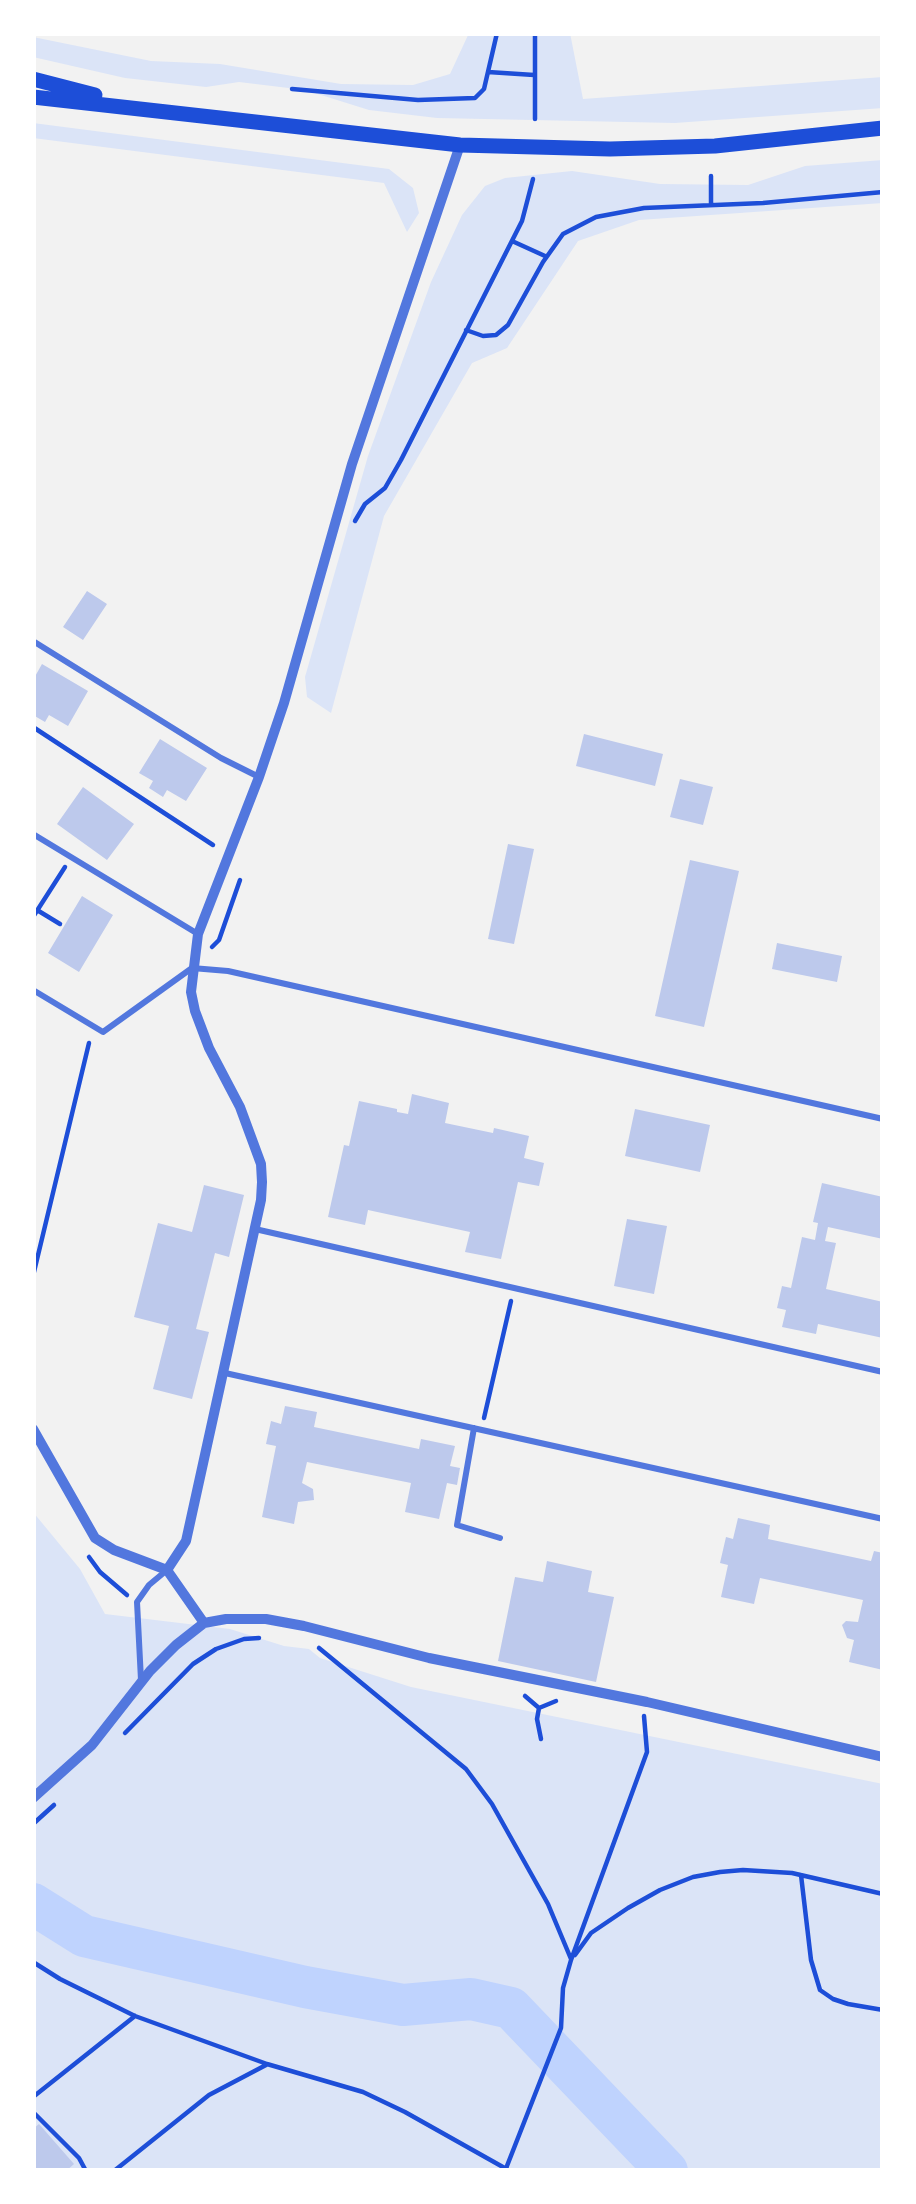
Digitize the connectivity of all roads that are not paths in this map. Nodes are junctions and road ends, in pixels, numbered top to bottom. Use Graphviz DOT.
graph roads {
  1 [pos="33,79"];
  2 [pos="33,97"];
  3 [pos="145,108"];
  4 [pos="883,128"];
  5 [pos="460,145"];
  6 [pos="33,641"];
  7 [pos="259,777"];
  8 [pos="33,834"];
  9 [pos="198,934"];
  10 [pos="192,968"];
  11 [pos="33,990"];
  12 [pos="883,1119"];
  13 [pos="255,1229"];
  14 [pos="223,1372"];
  15 [pos="883,1372"];
  16 [pos="33,1429"];
  17 [pos="478,1429"];
  18 [pos="883,1519"];
  19 [pos="500,1538"];
  20 [pos="166,1570"];
  21 [pos="204,1624"];
  22 [pos="141,1686"];
  23 [pos="883,1757"];
  24 [pos="34,1797"];
  1 -- 3 [label="main road"];
  2 -- 3 [label="main road"];
  3 -- 5 [label="main road"];
  4 -- 5 [label="main road"];
  5 -- 7 [label="street"];
  6 -- 7 [label="lane"];
  7 -- 9 [label="street"];
  8 -- 9 [label="lane"];
  9 -- 10 [label="street"];
  10 -- 11 [label="lane"];
  10 -- 12 [label="lane"];
  10 -- 13 [label="street"];
  13 -- 14 [label="street"];
  13 -- 15 [label="lane"];
  14 -- 17 [label="lane"];
  14 -- 20 [label="street"];
  16 -- 20 [label="street"];
  17 -- 18 [label="lane"];
  17 -- 19 [label="lane"];
  20 -- 21 [label="street"];
  20 -- 22 [label="lane"];
  21 -- 22 [label="street"];
  21 -- 23 [label="street"];
  22 -- 24 [label="street"];
}
